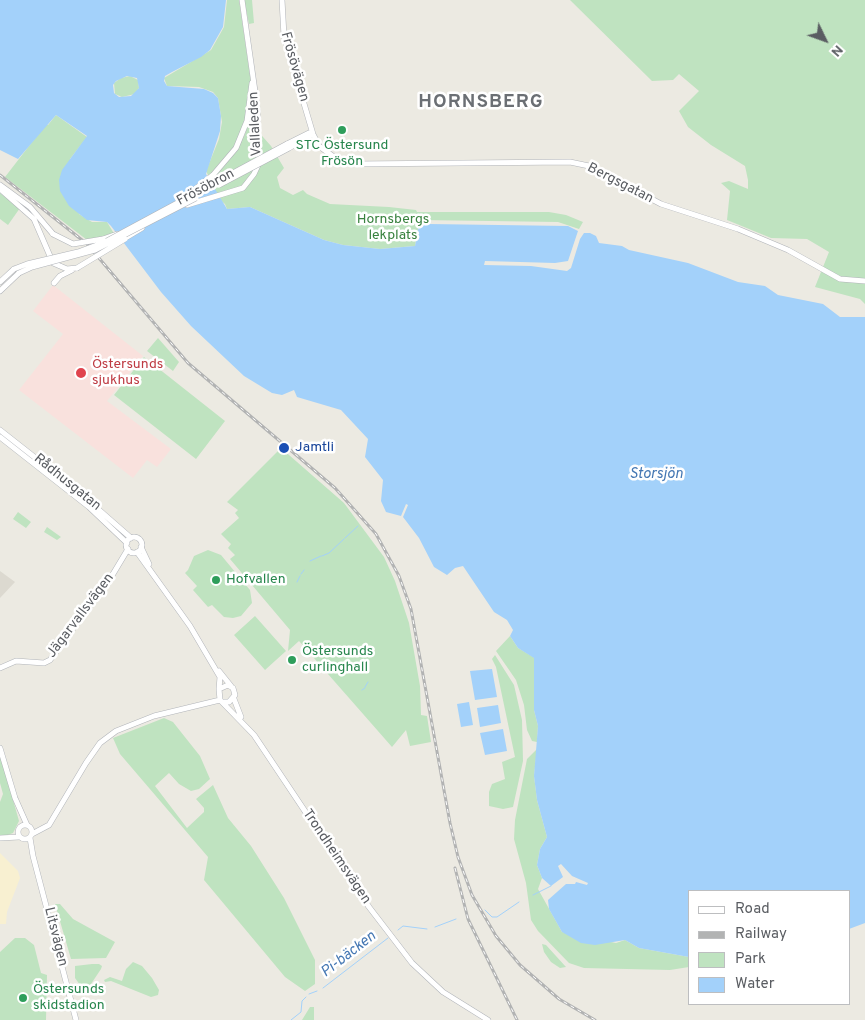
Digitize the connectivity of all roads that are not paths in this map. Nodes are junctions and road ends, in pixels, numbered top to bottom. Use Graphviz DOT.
graph roads {
  1 [pos="242,0"];
  2 [pos="282,0"];
  3 [pos="252,73"];
  4 [pos="307,114"];
  5 [pos="313,134"];
  6 [pos="299,138"];
  7 [pos="297,144"];
  8 [pos="288,146"];
  9 [pos="319,146"];
  10 [pos="226,162"];
  11 [pos="254,174"];
  12 [pos="0,185"];
  13 [pos="0,189"];
  14 [pos="173,208"];
  15 [pos="149,224"];
  16 [pos="127,230"];
  17 [pos="55,265"];
  18 [pos="77,268"];
  19 [pos="17,271"];
  20 [pos="865,281"];
  21 [pos="0,282"];
  22 [pos="1,290"];
  23 [pos="0,430"];
  24 [pos="0,437"];
  25 [pos="131,538"];
  26 [pos="141,547"];
  27 [pos="129,550"];
  28 [pos="154,574"];
  29 [pos="210,660"];
  30 [pos="0,668"];
  31 [pos="231,686"];
  32 [pos="218,691"];
  33 [pos="234,699"];
  34 [pos="211,700"];
  35 [pos="222,701"];
  36 [pos="242,720"];
  37 [pos="0,748"];
  38 [pos="15,798"];
  39 [pos="30,831"];
  40 [pos="20,833"];
  41 [pos="2,838"];
  42 [pos="32,855"];
  43 [pos="76,1020"];
  44 [pos="488,1020"];
  1 -- 3 [label="main road, Vallaleden"];
  2 -- 4 [label="main road, Frösövägen"];
  3 -- 10 [label="main road, Vallaleden"];
  3 -- 11 [label="main road, Vallaleden"];
  4 -- 5 [label="main road, Frösövägen"];
  4 -- 6 [label="main road"];
  5 -- 6 [label="main road, Frösöbron"];
  5 -- 7 [label="main road, Frösöbron"];
  5 -- 9 [label="main road, Bergsgatan"];
  6 -- 8 [label="main road, Frösöbron"];
  7 -- 8 [label="main road, Frösöbron"];
  7 -- 9 [label="main road"];
  8 -- 14 [label="main road, Frösöbron, bridge"];
  9 -- 20 [label="main road, Bergsgatan"];
  10 -- 14 [label="main road, Frösöbron, bridge"];
  11 -- 14 [label="main road, Frösöbron, bridge"];
  12 -- 16 [label="main road, bridge"];
  13 -- 17 [label="main road"];
  14 -- 15 [label="main road, Frösöbron, bridge"];
  14 -- 16 [label="main road, Frösöbron, bridge"];
  15 -- 18 [label="main road, bridge"];
  15 -- 19 [label="main road, Frösöbron, bridge"];
  16 -- 19 [label="main road, Frösöbron, bridge"];
  17 -- 18 [label="main road"];
  17 -- 18 [label="main road"];
  19 -- 21 [label="main road, Frösöbron"];
  19 -- 22 [label="main road"];
  23 -- 25 [label="main road, Rådhusgatan"];
  24 -- 27 [label="main road, Rådhusgatan"];
  25 -- 26 [label="main road, Rådhusgatan"];
  25 -- 27 [label="main road"];
  26 -- 27 [label="main road"];
  26 -- 28 [label="main road, Rådhusgatan"];
  27 -- 28 [label="main road, Rådhusgatan"];
  27 -- 30 [label="main road, Jägarvallsvägen"];
  28 -- 29 [label="main road, Rådhusgatan"];
  29 -- 31 [label="main road, Rådhusgatan"];
  29 -- 32 [label="main road, Rådhusgatan"];
  31 -- 32 [label="main road"];
  31 -- 33 [label="main road"];
  32 -- 34 [label="main road"];
  32 -- 35 [label="main road"];
  33 -- 35 [label="main road"];
  33 -- 36 [label="main road, Trondheimsvägen"];
  34 -- 35 [label="main road"];
  34 -- 39 [label="main road"];
  35 -- 36 [label="main road, Trondheimsvägen"];
  36 -- 44 [label="main road, Trondheimsvägen"];
  37 -- 38 [label="main road, Litsvägen"];
  38 -- 39 [label="main road, Litsvägen"];
  38 -- 40 [label="main road, Litsvägen"];
  39 -- 40 [label="main road"];
  39 -- 40 [label="main road"];
  39 -- 42 [label="main road, Litsvägen"];
  40 -- 41 [label="main road"];
  40 -- 42 [label="main road, Litsvägen"];
  42 -- 43 [label="main road, Litsvägen"];
}
